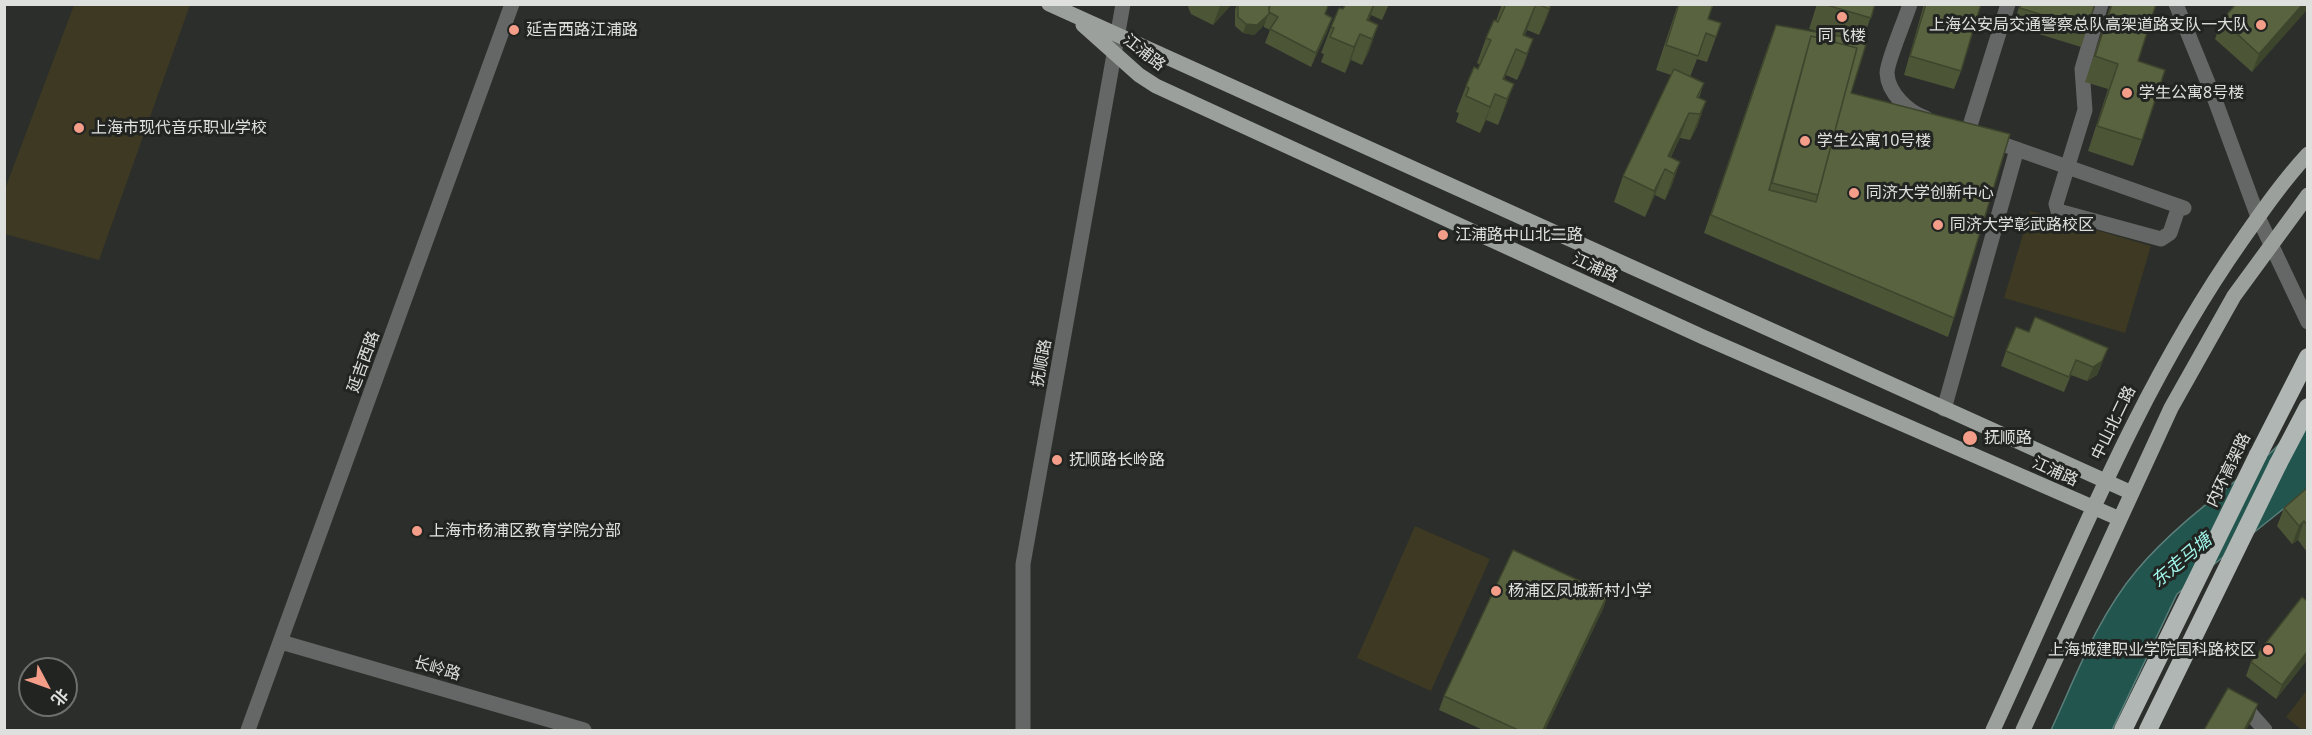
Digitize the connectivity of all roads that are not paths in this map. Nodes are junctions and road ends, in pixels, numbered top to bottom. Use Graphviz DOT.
graph roads {
  1 [pos="513,4"];
  2 [pos="1049,4"];
  3 [pos="1122,4"];
  4 [pos="1910,4"];
  5 [pos="2008,4"];
  6 [pos="2101,4"];
  7 [pos="2176,4"];
  8 [pos="1074,17"];
  9 [pos="1116,34"];
  10 [pos="1115,54"];
  11 [pos="1937,122"];
  12 [pos="2017,149"];
  13 [pos="2307,154"];
  14 [pos="2068,166"];
  15 [pos="2307,195"];
  16 [pos="2258,217"];
  17 [pos="2271,247"];
  18 [pos="2307,322"];
  19 [pos="2307,357"];
  20 [pos="2307,407"];
  21 [pos="1944,409"];
  22 [pos="2105,482"];
  23 [pos="2132,493"];
  24 [pos="2093,508"];
  25 [pos="2120,519"];
  26 [pos="281,642"];
  27 [pos="2232,692"];
  28 [pos="248,730"];
  29 [pos="584,730"];
  30 [pos="1023,730"];
  31 [pos="1993,730"];
  32 [pos="2023,730"];
  33 [pos="2123,730"];
  34 [pos="2148,730"];
  35 [pos="2265,730"];
  1 -- 26 [label="street, 延吉西路"];
  2 -- 8 [label="main road, 江浦路"];
  3 -- 9 [label="street, 抚顺路"];
  4 -- 11 [label="street"];
  5 -- 12 [label="street"];
  6 -- 14 [label="street"];
  7 -- 16 [label="street"];
  8 -- 9 [label="main road, 江浦路"];
  8 -- 10 [label="main road, 江浦路"];
  9 -- 10 [label="street, 抚顺路"];
  9 -- 22 [label="main road, 江浦路"];
  10 -- 24 [label="main road, 江浦路"];
  10 -- 30 [label="street, 抚顺路"];
  12 -- 14 [label="street"];
  12 -- 21 [label="street"];
  13 -- 16 [label="main road, 中山北二路"];
  14 -- 14 [label="street"];
  15 -- 17 [label="main road"];
  16 -- 17 [label="street"];
  16 -- 22 [label="main road, 中山北二路"];
  17 -- 18 [label="street"];
  17 -- 23 [label="main road"];
  19 -- 33 [label="highway, 内环高架路, bridge"];
  20 -- 34 [label="highway, bridge"];
  22 -- 23 [label="main road, 江浦路"];
  22 -- 24 [label="main road, 中山北二路"];
  23 -- 25 [label="main road"];
  24 -- 25 [label="main road, 江浦路"];
  24 -- 31 [label="main road, 中山北二路"];
  25 -- 32 [label="main road"];
  26 -- 28 [label="street, 延吉西路"];
  26 -- 29 [label="street, 长岭路"];
  27 -- 35 [label="street"];
}
